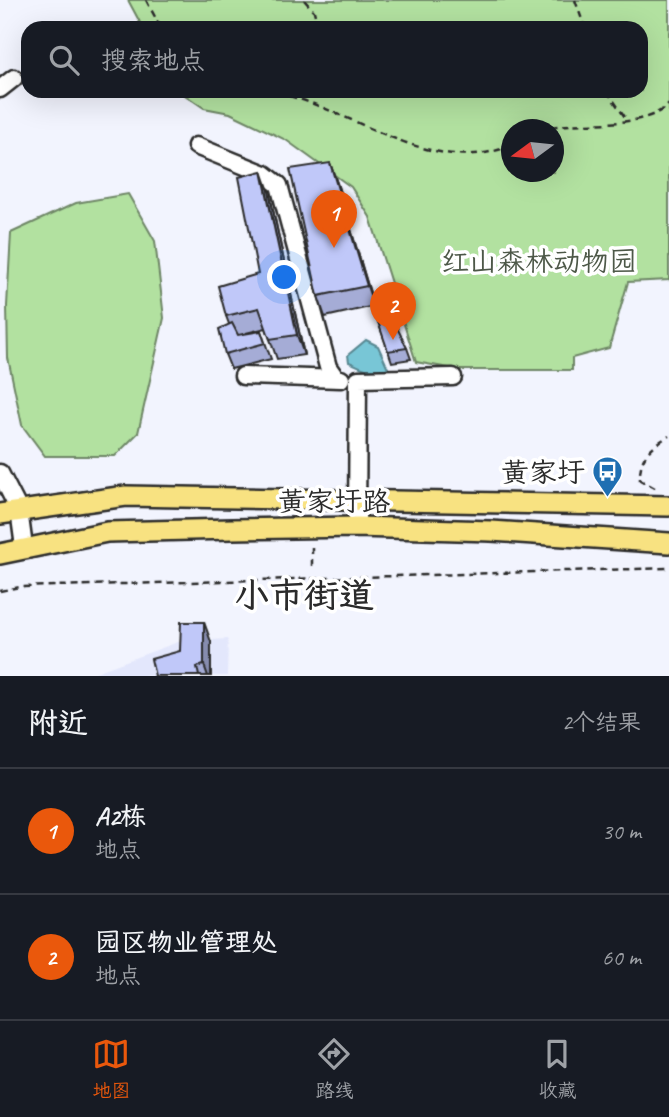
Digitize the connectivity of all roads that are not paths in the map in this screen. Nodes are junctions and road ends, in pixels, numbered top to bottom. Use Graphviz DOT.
graph roads {
  1 [pos="14,78"];
  2 [pos="0,89"];
  3 [pos="196,146"];
  4 [pos="243,376"];
  5 [pos="335,377"];
  6 [pos="453,377"];
  7 [pos="358,379"];
  8 [pos="0,473"];
  9 [pos="664,497"];
  10 [pos="359,499"];
  11 [pos="9,512"];
  12 [pos="357,527"];
  13 [pos="669,543"];
  14 [pos="23,547"];
  15 [pos="0,554"];
  1 -- 2 [label="street"];
  3 -- 5 [label="street"];
  4 -- 7 [label="street"];
  6 -- 7 [label="street"];
  7 -- 10 [label="street"];
  8 -- 11 [label="street"];
  9 -- 10 [label="main road, 黄家圩路"];
  10 -- 11 [label="main road, 黄家圩路"];
  10 -- 12 [label="street"];
  11 -- 14 [label="street"];
  12 -- 13 [label="main road, 黄家圩路"];
  12 -- 14 [label="main road, 黄家圩路"];
  14 -- 15 [label="main road, 黄家圩路"];
}
